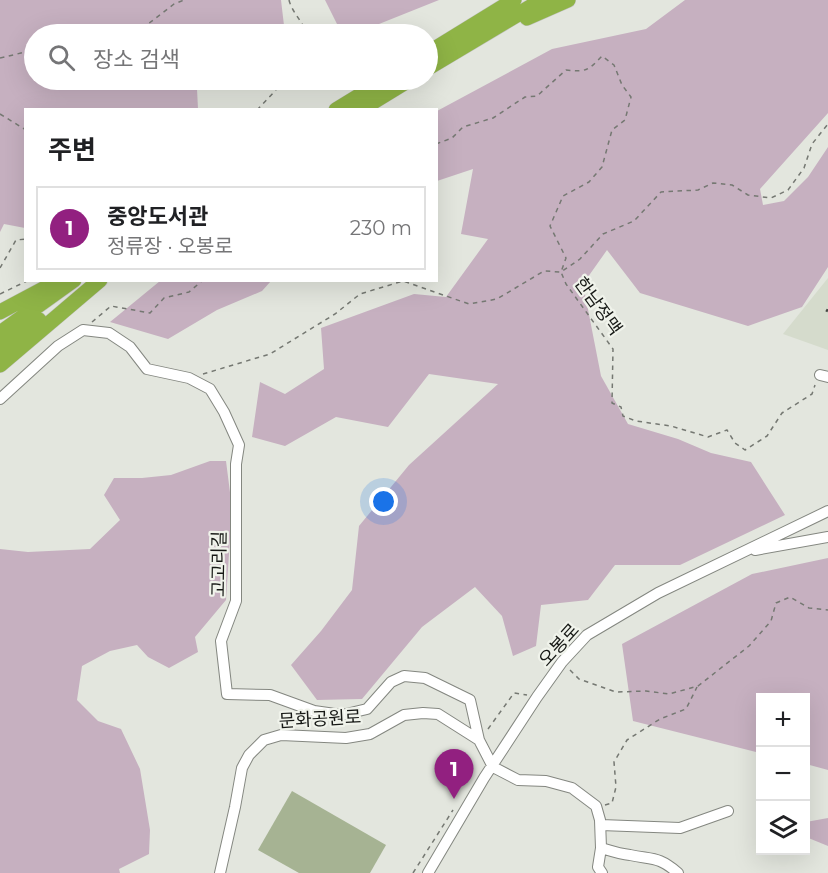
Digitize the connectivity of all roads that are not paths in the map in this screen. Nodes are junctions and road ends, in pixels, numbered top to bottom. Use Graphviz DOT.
graph roads {
  1 [pos="514,0"];
  2 [pos="542,0"];
  3 [pos="568,0"];
  4 [pos="438,48"];
  5 [pos="461,48"];
  6 [pos="438,62"];
  7 [pos="369,90"];
  8 [pos="393,90"];
  9 [pos="339,108"];
  10 [pos="363,108"];
  11 [pos="56,282"];
  12 [pos="71,282"];
  13 [pos="92,282"];
  14 [pos="98,282"];
  15 [pos="0,312"];
  16 [pos="0,333"];
  17 [pos="0,348"];
  18 [pos="0,365"];
  19 [pos="0,399"];
  20 [pos="828,511"];
  21 [pos="828,537"];
  22 [pos="740,553"];
  23 [pos="479,740"];
  24 [pos="493,767"];
  25 [pos="728,810"];
  26 [pos="601,825"];
  27 [pos="602,848"];
  28 [pos="220,873"];
  29 [pos="428,873"];
  30 [pos="602,873"];
  31 [pos="678,873"];
  1 -- 4 [label="highway"];
  2 -- 5 [label="highway"];
  3 -- 5 [label="highway"];
  5 -- 6 [label="highway"];
  7 -- 9 [label="highway"];
  8 -- 10 [label="highway"];
  11 -- 15 [label="highway"];
  12 -- 16 [label="highway"];
  13 -- 17 [label="highway"];
  14 -- 18 [label="highway"];
  19 -- 23 [label="street, 고고리길"];
  20 -- 22 [label="street, 오봉로"];
  21 -- 22 [label="street"];
  22 -- 24 [label="street, 오봉로"];
  23 -- 24 [label="street"];
  23 -- 28 [label="street, 문화공원로"];
  24 -- 26 [label="street"];
  24 -- 29 [label="street, 오봉로"];
  25 -- 26 [label="street"];
  26 -- 27 [label="street"];
  27 -- 30 [label="street"];
  27 -- 31 [label="street"];
}
